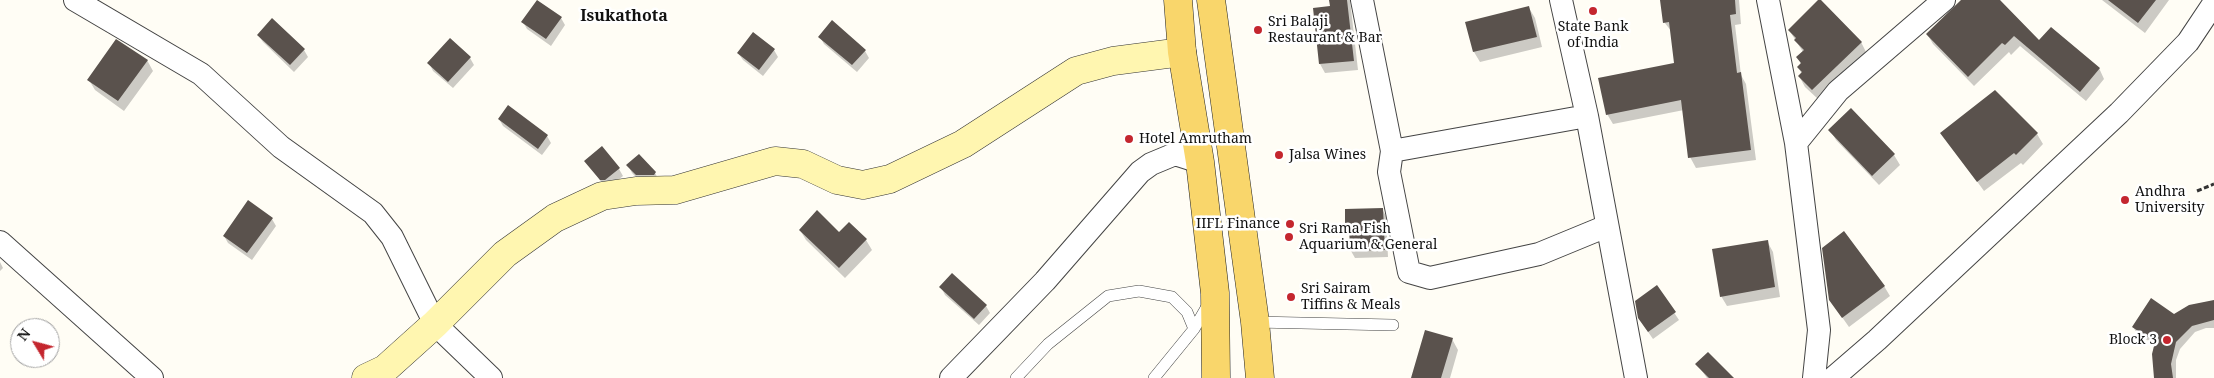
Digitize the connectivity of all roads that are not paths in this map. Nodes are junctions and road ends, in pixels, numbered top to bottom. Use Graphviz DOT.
graph roads {
  1 [pos="75,0"];
  2 [pos="1178,0"];
  3 [pos="1211,0"];
  4 [pos="1362,0"];
  5 [pos="1562,0"];
  6 [pos="1768,0"];
  7 [pos="1944,0"];
  8 [pos="2214,3"];
  9 [pos="1182,52"];
  10 [pos="1587,116"];
  11 [pos="1796,143"];
  12 [pos="1392,151"];
  13 [pos="1200,162"];
  14 [pos="1607,226"];
  15 [pos="0,242"];
  16 [pos="1214,293"];
  17 [pos="1256,322"];
  18 [pos="435,324"];
  19 [pos="1393,325"];
  20 [pos="1194,329"];
  21 [pos="152,378"];
  22 [pos="366,378"];
  23 [pos="491,378"];
  24 [pos="951,378"];
  25 [pos="1016,378"];
  26 [pos="1154,378"];
  27 [pos="1216,378"];
  28 [pos="1260,378"];
  29 [pos="1636,378"];
  30 [pos="1814,378"];
  31 [pos="1833,378"];
  1 -- 18 [label="street"];
  2 -- 9 [label="main road"];
  3 -- 17 [label="main road"];
  4 -- 12 [label="street"];
  5 -- 10 [label="street"];
  6 -- 11 [label="street"];
  7 -- 11 [label="street"];
  8 -- 31 [label="street"];
  9 -- 13 [label="main road"];
  9 -- 18 [label="street"];
  10 -- 12 [label="street"];
  10 -- 14 [label="street"];
  11 -- 30 [label="street"];
  12 -- 14 [label="street"];
  13 -- 16 [label="main road"];
  13 -- 24 [label="street"];
  14 -- 29 [label="street"];
  15 -- 21 [label="street"];
  16 -- 20 [label="lane"];
  16 -- 27 [label="main road"];
  17 -- 19 [label="lane"];
  17 -- 28 [label="main road"];
  18 -- 22 [label="street"];
  18 -- 23 [label="street"];
  20 -- 25 [label="lane"];
  20 -- 26 [label="lane"];
}
